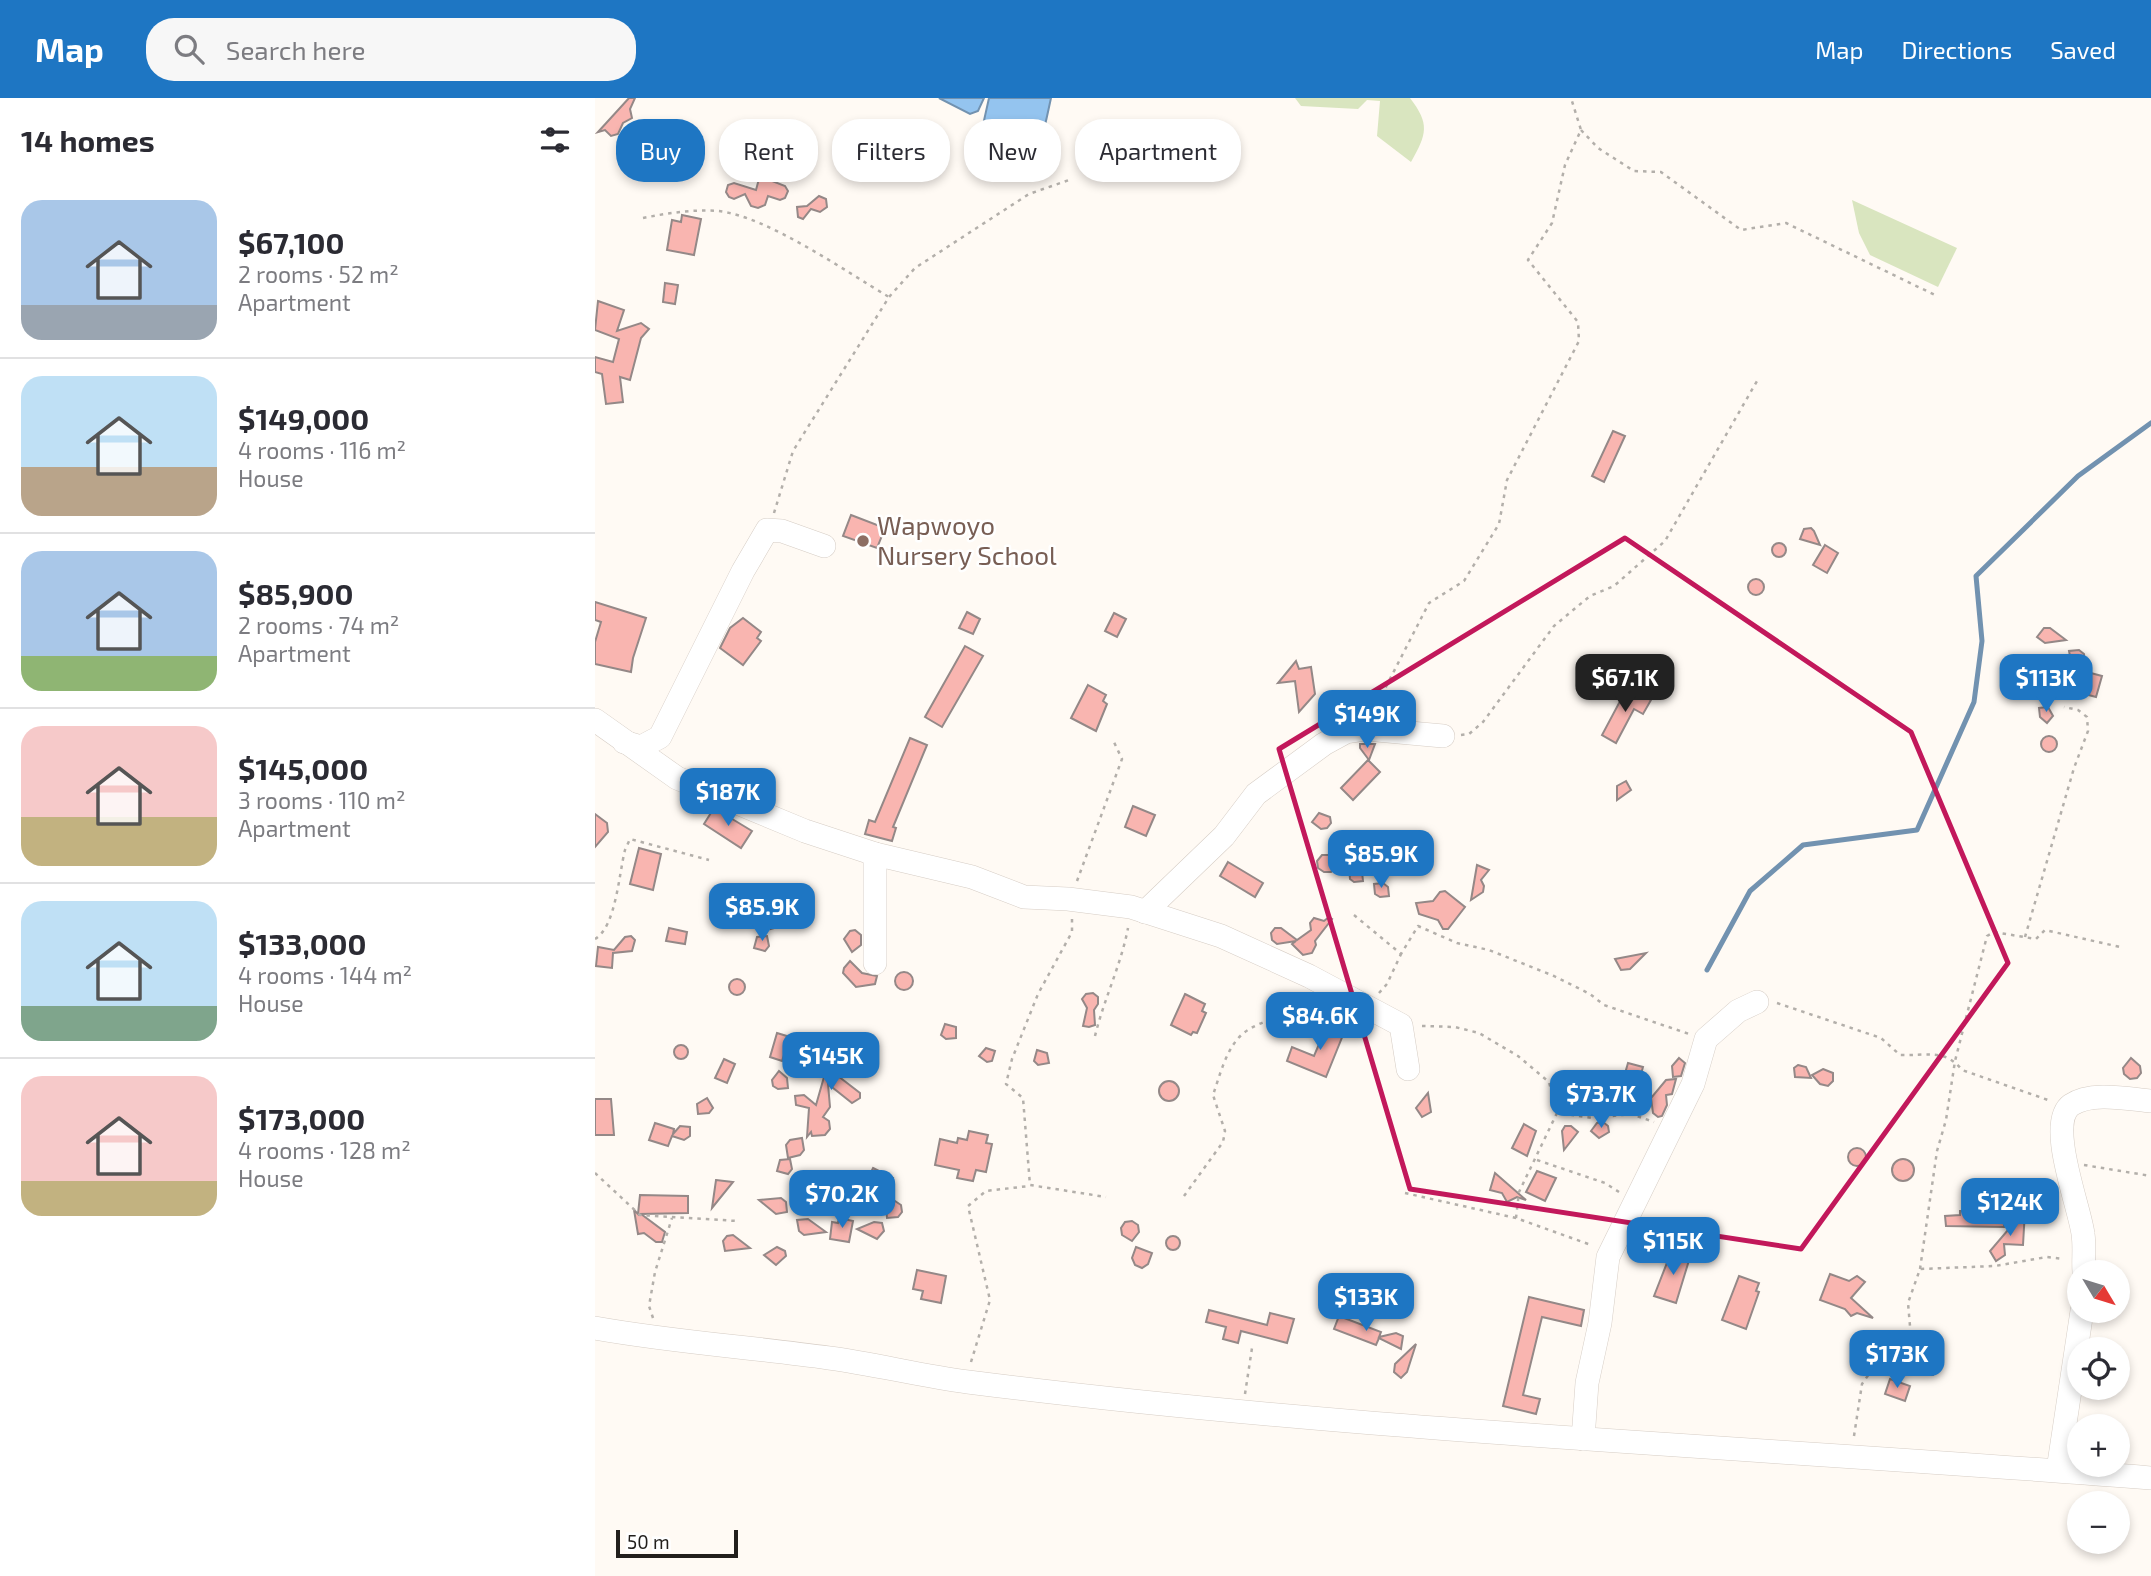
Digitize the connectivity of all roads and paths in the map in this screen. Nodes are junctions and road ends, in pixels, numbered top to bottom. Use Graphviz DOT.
graph roads {
  1 [pos="1571,98"];
  2 [pos="1581,130"];
  3 [pos="1072,179"];
  4 [pos="643,218"];
  5 [pos="1937,296"];
  6 [pos="889,297"];
  7 [pos="1757,381"];
  8 [pos="769,529"];
  9 [pos="824,546"];
  10 [pos="2064,707"];
  11 [pos="595,720"];
  12 [pos="1366,729"];
  13 [pos="1443,736"];
  14 [pos="1114,740"];
  15 [pos="624,742"];
  16 [pos="875,854"];
  17 [pos="709,860"];
  18 [pos="1068,899"];
  19 [pos="1138,910"];
  20 [pos="1355,915"];
  21 [pos="2025,938"];
  22 [pos="595,939"];
  23 [pos="2120,947"];
  24 [pos="1401,954"];
  25 [pos="875,963"];
  26 [pos="1309,976"];
  27 [pos="1757,1002"];
  28 [pos="1366,1007"];
  29 [pos="1401,1025"];
  30 [pos="1095,1036"];
  31 [pos="1706,1039"];
  32 [pos="1955,1060"];
  33 [pos="1408,1069"];
  34 [pos="2151,1101"];
  35 [pos="2068,1107"];
  36 [pos="1557,1113"];
  37 [pos="1671,1129"];
  38 [pos="1537,1160"];
  39 [pos="2067,1165"];
  40 [pos="595,1173"];
  41 [pos="2151,1176"];
  42 [pos="1030,1185"];
  43 [pos="1405,1193"];
  44 [pos="1184,1196"];
  45 [pos="1106,1197"];
  46 [pos="1633,1202"];
  47 [pos="673,1218"];
  48 [pos="1516,1218"];
  49 [pos="737,1221"];
  50 [pos="1608,1257"];
  51 [pos="2084,1260"];
  52 [pos="2067,1262"];
  53 [pos="1920,1269"];
  54 [pos="2080,1323"];
  55 [pos="595,1328"];
  56 [pos="659,1340"];
  57 [pos="1252,1348"];
  58 [pos="965,1382"];
  59 [pos="1243,1411"];
  60 [pos="1583,1439"];
  61 [pos="1850,1457"];
  62 [pos="2058,1470"];
  63 [pos="2151,1478"];
  1 -- 2 [label="path"];
  2 -- 5 [label="path"];
  2 -- 12 [label="path"];
  3 -- 6 [label="path"];
  4 -- 6 [label="path"];
  6 -- 8 [label="path"];
  7 -- 13 [label="path"];
  8 -- 9 [label="street"];
  8 -- 15 [label="street"];
  10 -- 21 [label="path"];
  11 -- 15 [label="street"];
  12 -- 13 [label="street"];
  12 -- 19 [label="street"];
  14 -- 18 [label="path"];
  15 -- 16 [label="street"];
  16 -- 18 [label="street"];
  16 -- 25 [label="street"];
  17 -- 22 [label="path"];
  18 -- 19 [label="street"];
  18 -- 42 [label="path"];
  19 -- 26 [label="street"];
  19 -- 30 [label="path"];
  20 -- 24 [label="path"];
  21 -- 23 [label="path"];
  21 -- 32 [label="path"];
  24 -- 28 [label="path"];
  24 -- 31 [label="path"];
  26 -- 28 [label="street"];
  26 -- 44 [label="path"];
  27 -- 31 [label="street"];
  27 -- 32 [label="path"];
  28 -- 29 [label="street"];
  29 -- 33 [label="street"];
  29 -- 36 [label="path"];
  31 -- 37 [label="street"];
  32 -- 35 [label="path"];
  32 -- 53 [label="path"];
  34 -- 35 [label="street"];
  35 -- 39 [label="street"];
  36 -- 37 [label="path"];
  36 -- 38 [label="path"];
  37 -- 46 [label="street"];
  38 -- 46 [label="path"];
  38 -- 48 [label="path"];
  39 -- 41 [label="path"];
  39 -- 51 [label="street"];
  40 -- 47 [label="path"];
  42 -- 45 [label="path"];
  42 -- 58 [label="path"];
  43 -- 48 [label="path"];
  46 -- 50 [label="street"];
  47 -- 49 [label="path"];
  47 -- 56 [label="path"];
  48 -- 50 [label="path"];
  50 -- 60 [label="street"];
  52 -- 53 [label="path"];
  53 -- 61 [label="path"];
  54 -- 62 [label="street"];
  55 -- 56 [label="street"];
  56 -- 58 [label="street"];
  57 -- 59 [label="path"];
  58 -- 59 [label="street"];
  59 -- 60 [label="street"];
  60 -- 61 [label="street"];
  61 -- 62 [label="street"];
  62 -- 63 [label="street"];
}
